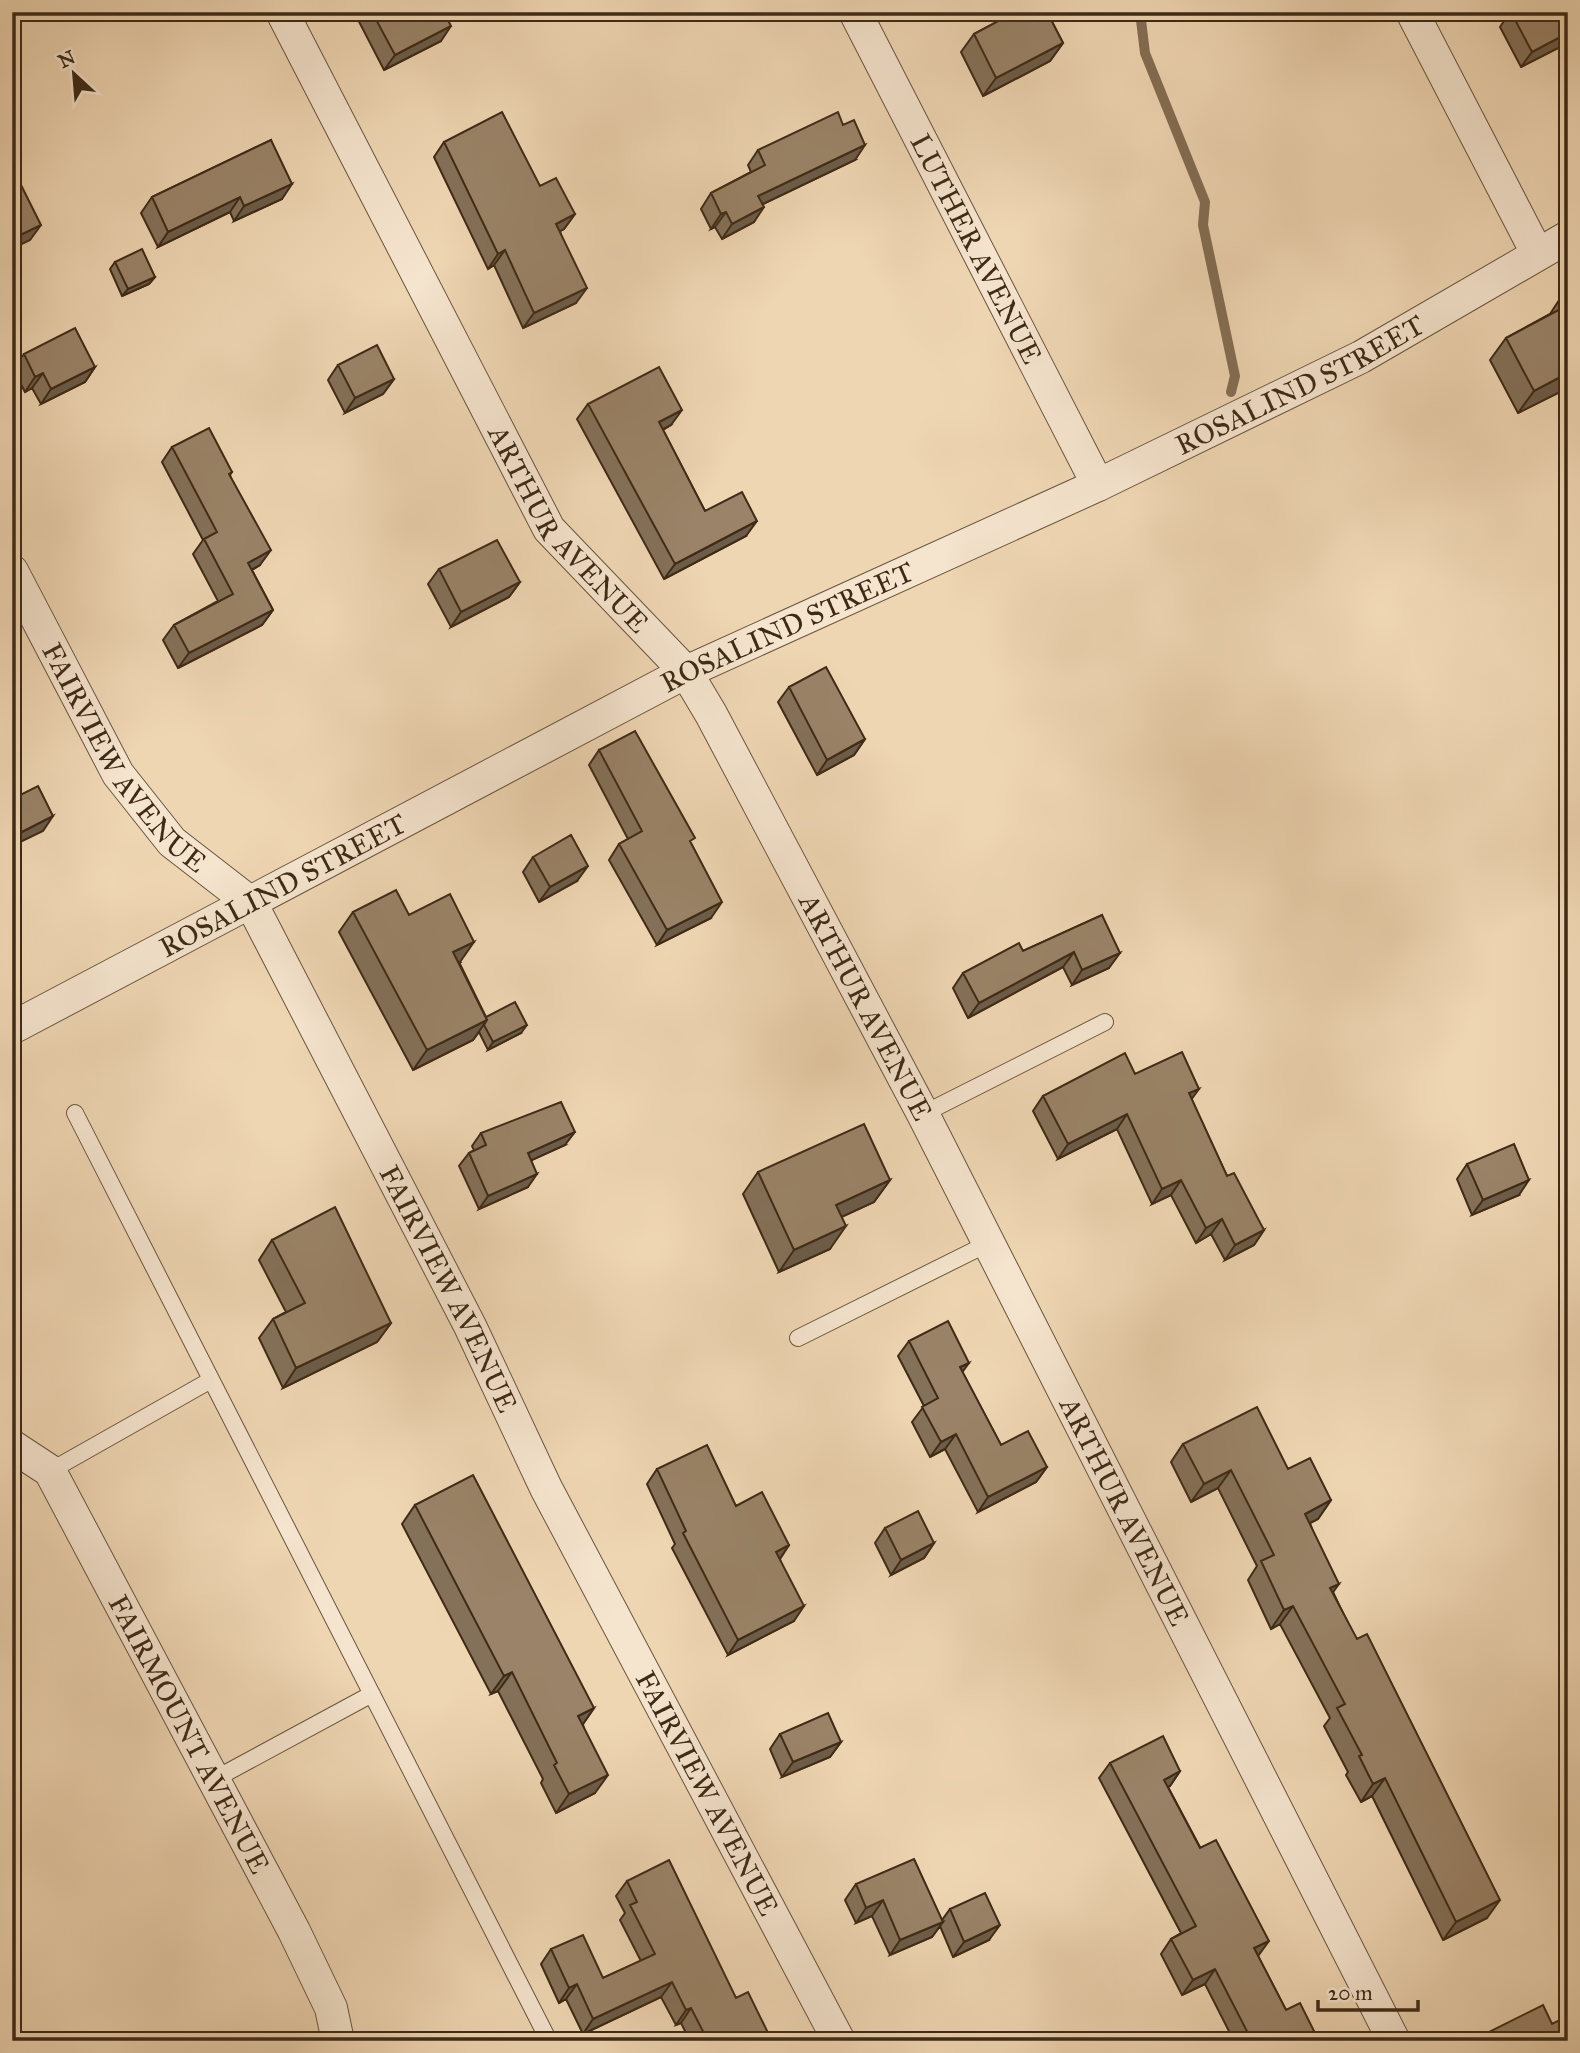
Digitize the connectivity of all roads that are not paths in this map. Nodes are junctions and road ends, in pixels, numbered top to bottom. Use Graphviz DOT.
graph roads {
  1 [pos="282,12"];
  2 [pos="855,12"];
  3 [pos="1412,12"];
  4 [pos="1568,237"];
  5 [pos="1537,253"];
  6 [pos="1098,485"];
  7 [pos="12,571"];
  8 [pos="686,672"];
  9 [pos="251,902"];
  10 [pos="1105,1023"];
  11 [pos="12,1028"];
  12 [pos="75,1113"];
  13 [pos="923,1114"];
  14 [pos="987,1244"];
  15 [pos="797,1338"];
  16 [pos="212,1380"];
  17 [pos="14,1446"];
  18 [pos="50,1472"];
  19 [pos="372,1694"];
  20 [pos="213,1780"];
  21 [pos="338,2041"];
  22 [pos="548,2041"];
  23 [pos="839,2041"];
  24 [pos="1394,2041"];
  1 -- 8 [label="street, ARTHUR AVENUE"];
  2 -- 6 [label="street, LUTHER AVENUE"];
  3 -- 5 [label="street"];
  4 -- 5 [label="street, ROSALIND STREET"];
  5 -- 6 [label="street, ROSALIND STREET"];
  6 -- 8 [label="street, ROSALIND STREET"];
  7 -- 9 [label="street, FAIRVIEW AVENUE"];
  8 -- 9 [label="street, ROSALIND STREET"];
  8 -- 13 [label="street, ARTHUR AVENUE"];
  9 -- 11 [label="street, ROSALIND STREET"];
  9 -- 23 [label="street, FAIRVIEW AVENUE"];
  10 -- 13 [label="lane"];
  12 -- 16 [label="lane"];
  13 -- 14 [label="street, ARTHUR AVENUE"];
  14 -- 15 [label="lane"];
  14 -- 24 [label="street, ARTHUR AVENUE"];
  16 -- 18 [label="lane"];
  16 -- 19 [label="lane"];
  17 -- 18 [label="street, FAIRMOUNT AVENUE"];
  18 -- 20 [label="street, FAIRMOUNT AVENUE"];
  19 -- 20 [label="lane"];
  19 -- 22 [label="lane"];
  20 -- 21 [label="street, FAIRMOUNT AVENUE"];
}
